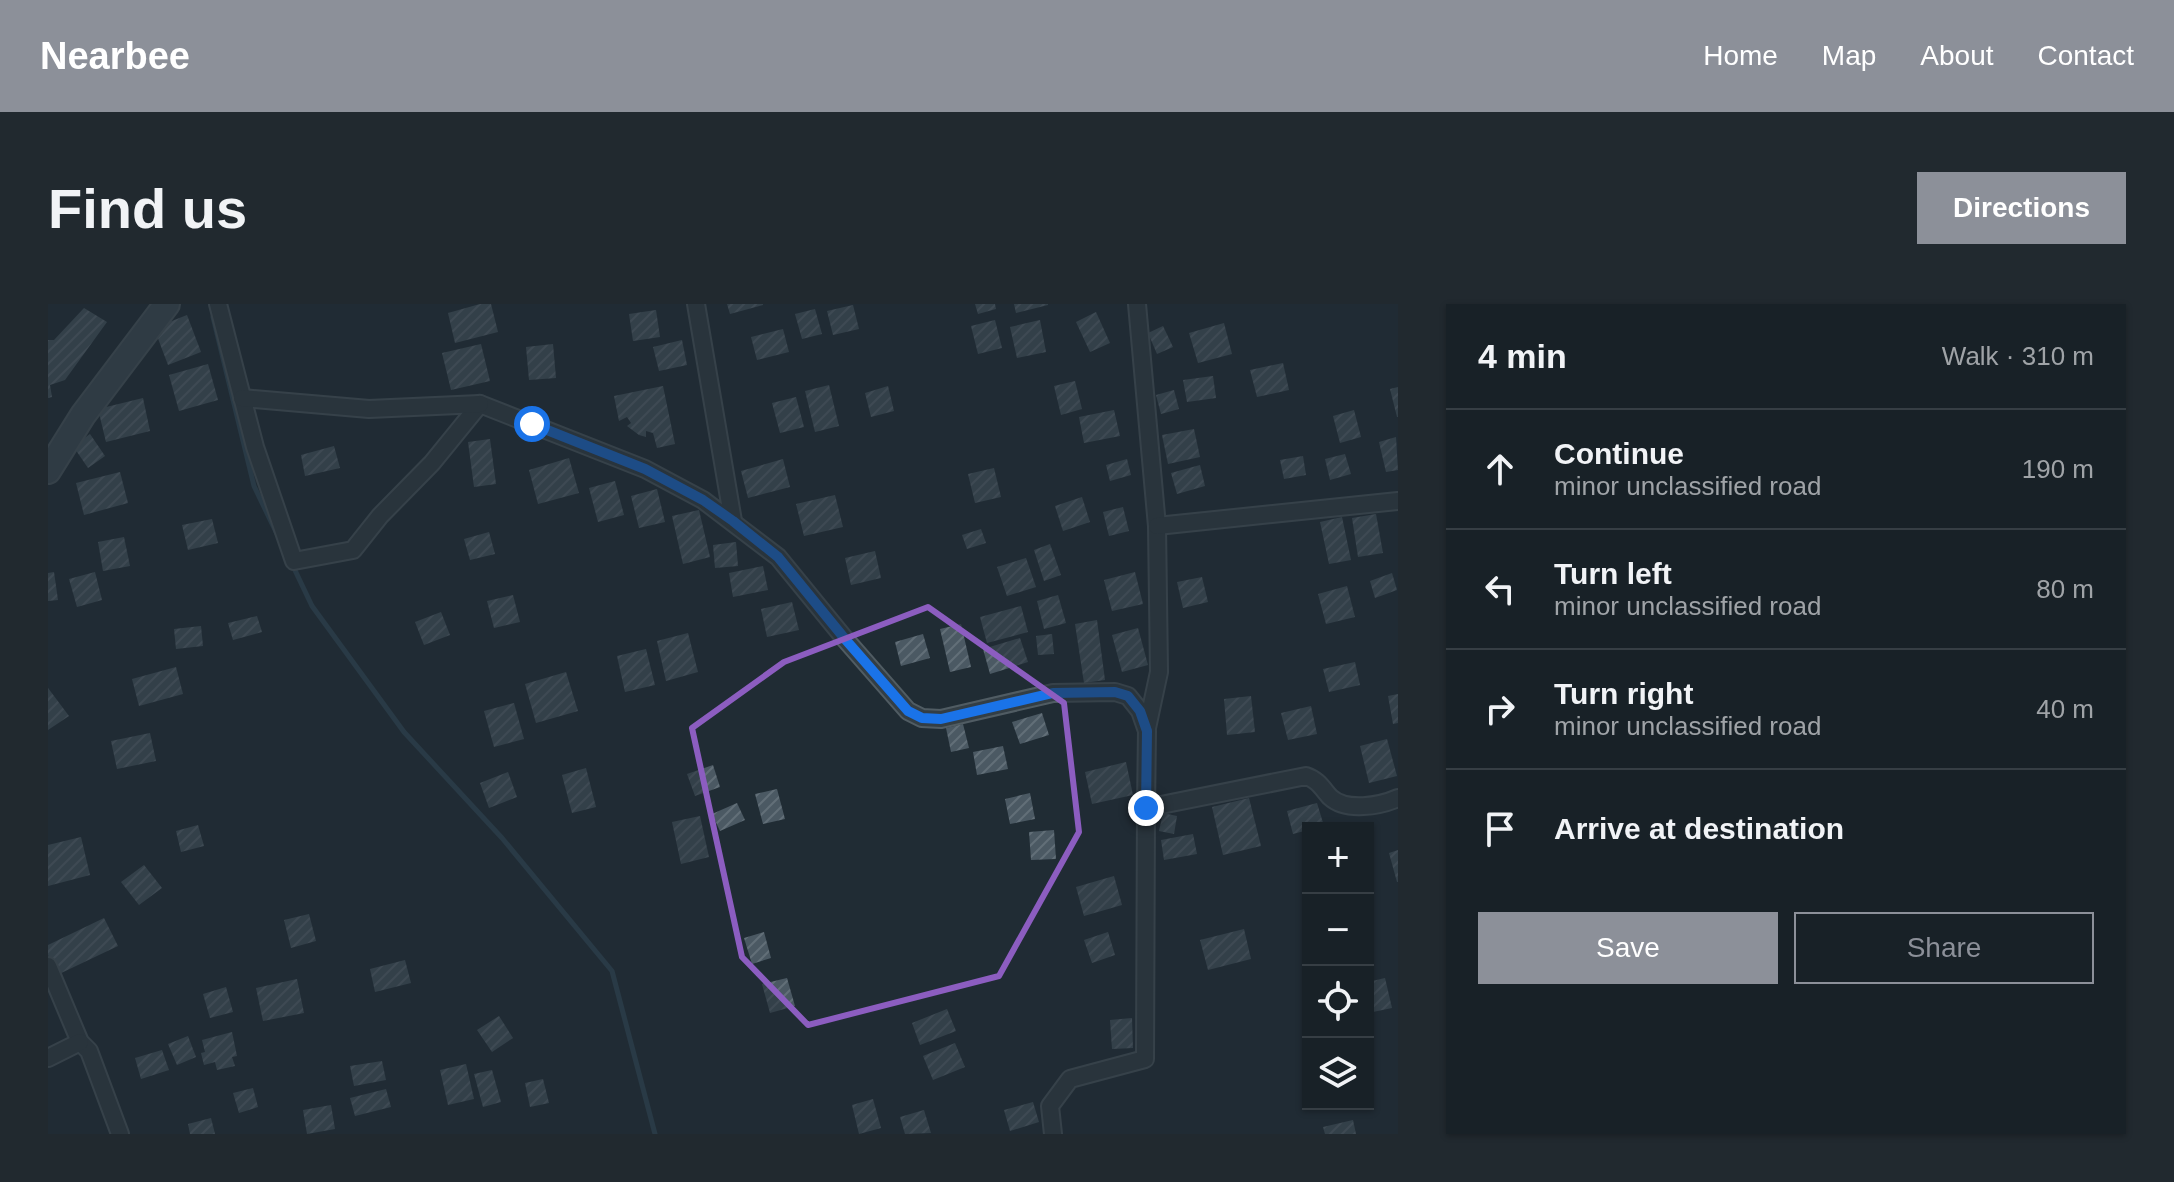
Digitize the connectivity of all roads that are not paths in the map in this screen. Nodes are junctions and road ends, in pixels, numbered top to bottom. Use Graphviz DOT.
graph roads {
  1 [pos="167,304"];
  2 [pos="218,304"];
  3 [pos="696,304"];
  4 [pos="1137,304"];
  5 [pos="242,398"];
  6 [pos="480,404"];
  7 [pos="48,471"];
  8 [pos="1398,501"];
  9 [pos="733,521"];
  10 [pos="1157,526"];
  11 [pos="1147,731"];
  12 [pos="1398,798"];
  13 [pos="1146,808"];
  14 [pos="48,966"];
  15 [pos="80,1042"];
  16 [pos="48,1058"];
  17 [pos="120,1134"];
  18 [pos="1053,1134"];
  1 -- 7 [label="main road"];
  2 -- 5 [label="street"];
  3 -- 9 [label="street"];
  4 -- 10 [label="street"];
  5 -- 6 [label="street"];
  5 -- 6 [label="street"];
  6 -- 9 [label="street"];
  8 -- 10 [label="street"];
  9 -- 11 [label="street"];
  10 -- 11 [label="street"];
  11 -- 13 [label="street"];
  12 -- 13 [label="street"];
  13 -- 18 [label="street"];
  14 -- 15 [label="street"];
  15 -- 16 [label="street"];
  15 -- 17 [label="street"];
}
